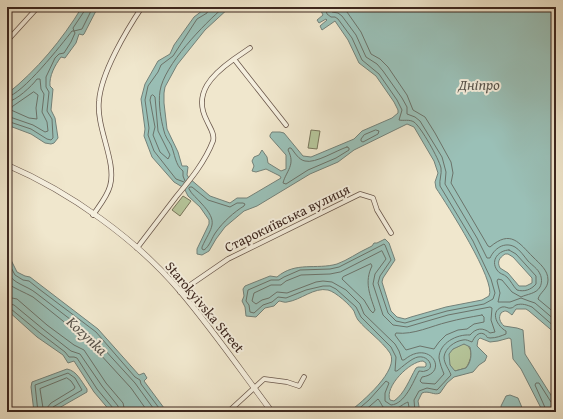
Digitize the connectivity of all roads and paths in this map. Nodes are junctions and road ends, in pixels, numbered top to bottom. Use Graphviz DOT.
graph roads {
  1 [pos="38,7"];
  2 [pos="142,7"];
  3 [pos="7,41"];
  4 [pos="250,48"];
  5 [pos="234,59"];
  6 [pos="286,125"];
  7 [pos="7,165"];
  8 [pos="93,215"];
  9 [pos="391,233"];
  10 [pos="137,248"];
  11 [pos="180,292"];
  12 [pos="304,377"];
  13 [pos="254,388"];
  14 [pos="228,412"];
  15 [pos="272,412"];
  1 -- 3 [label="street"];
  2 -- 8 [label="street"];
  4 -- 5 [label="street"];
  5 -- 6 [label="street"];
  5 -- 10 [label="street"];
  7 -- 8 [label="street, Starokyivska Street"];
  8 -- 10 [label="street, Starokyivska Street"];
  9 -- 11 [label="street, Старокиївська вулиця"];
  10 -- 11 [label="street, Starokyivska Street"];
  11 -- 13 [label="street, Starokyivska Street"];
  12 -- 13 [label="street"];
  13 -- 14 [label="street"];
  13 -- 15 [label="street, Starokyivska Street"];
}
